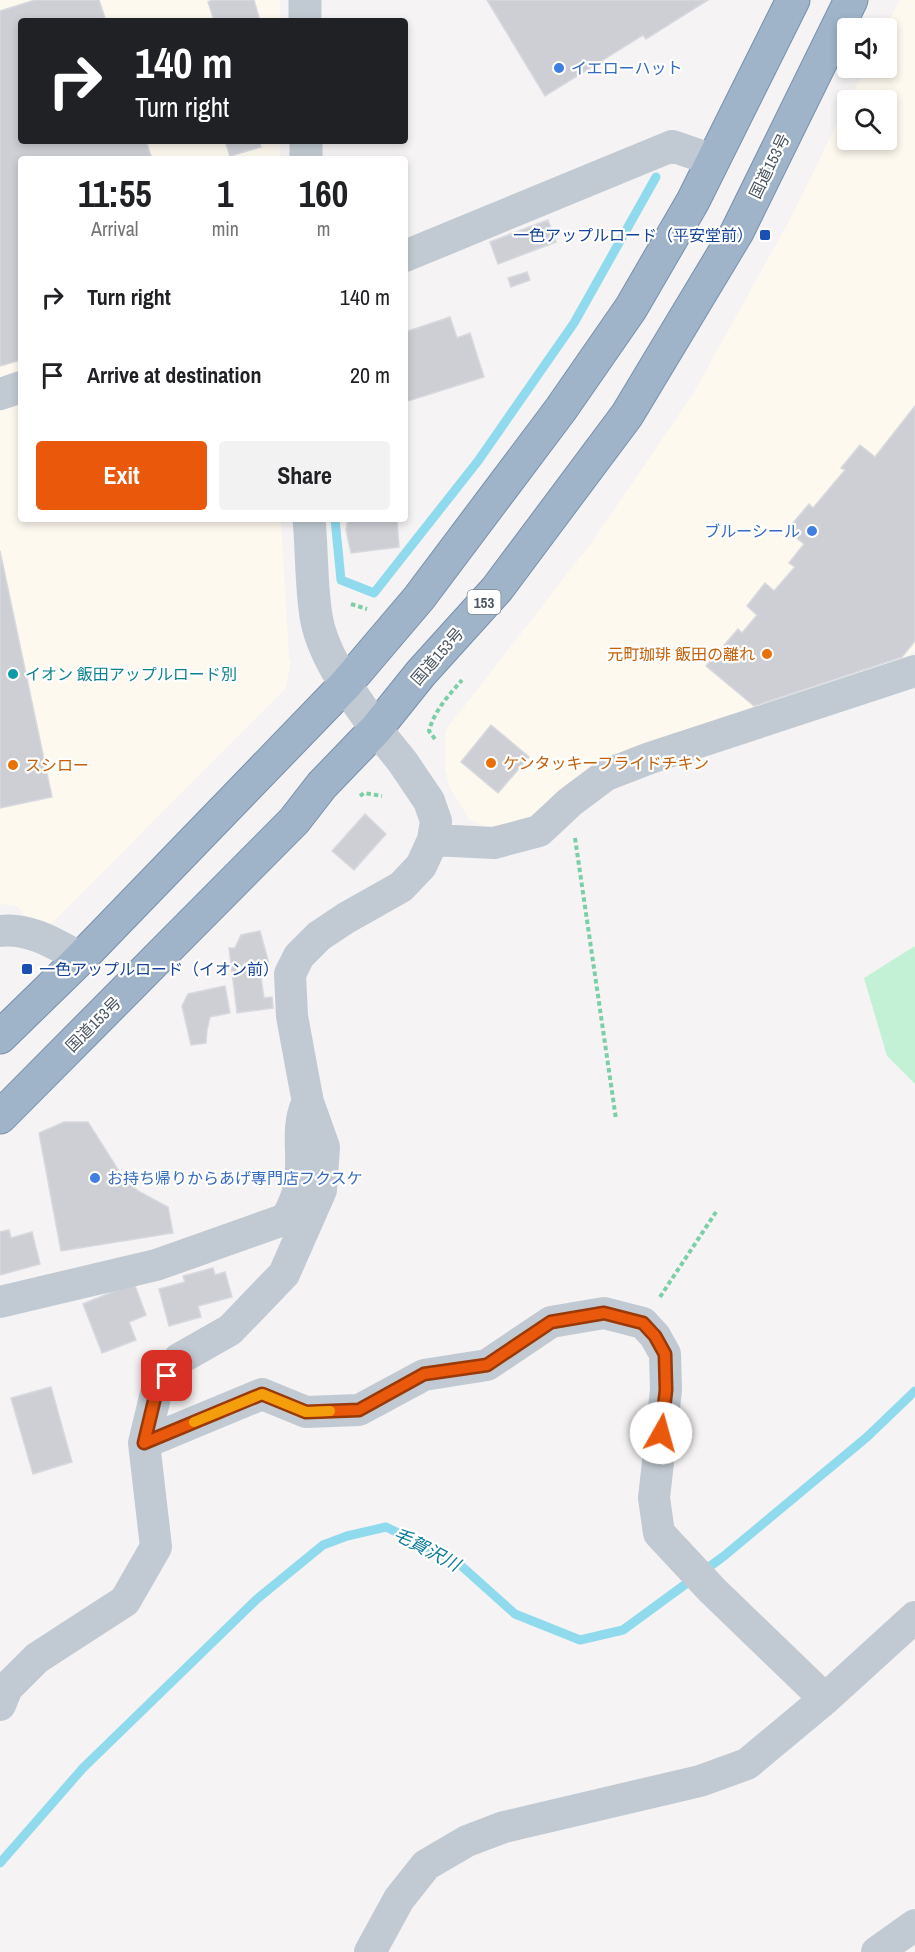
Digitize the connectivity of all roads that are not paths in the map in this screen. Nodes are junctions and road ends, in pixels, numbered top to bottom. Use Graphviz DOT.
graph roads {
  1 [pos="305,0"];
  2 [pos="793,0"];
  3 [pos="851,0"];
  4 [pos="305,18"];
  5 [pos="713,160"];
  6 [pos="408,255"];
  7 [pos="18,388"];
  8 [pos="0,394"];
  9 [pos="309,522"];
  10 [pos="915,671"];
  11 [pos="345,685"];
  12 [pos="376,729"];
  13 [pos="433,840"];
  14 [pos="0,931"];
  15 [pos="81,958"];
  16 [pos="0,1037"];
  17 [pos="308,1102"];
  18 [pos="0,1117"];
  19 [pos="0,1302"];
  20 [pos="144,1443"];
  21 [pos="915,1617"];
  22 [pos="825,1699"];
  23 [pos="0,1705"];
  24 [pos="915,1925"];
  25 [pos="370,1952"];
  26 [pos="878,1952"];
  1 -- 4 [label="street"];
  2 -- 5 [label="highway"];
  3 -- 12 [label="highway, 国道153号 / 153"];
  5 -- 6 [label="street"];
  5 -- 11 [label="highway"];
  7 -- 8 [label="street"];
  9 -- 11 [label="street"];
  10 -- 13 [label="street"];
  11 -- 12 [label="street"];
  11 -- 15 [label="highway"];
  12 -- 13 [label="street"];
  12 -- 18 [label="highway, 国道153号 / 153"];
  13 -- 17 [label="street"];
  14 -- 15 [label="street"];
  15 -- 16 [label="highway"];
  17 -- 19 [label="street"];
  17 -- 20 [label="street"];
  20 -- 22 [label="street"];
  20 -- 23 [label="street"];
  21 -- 22 [label="street"];
  22 -- 25 [label="street"];
  24 -- 26 [label="street"];
}
